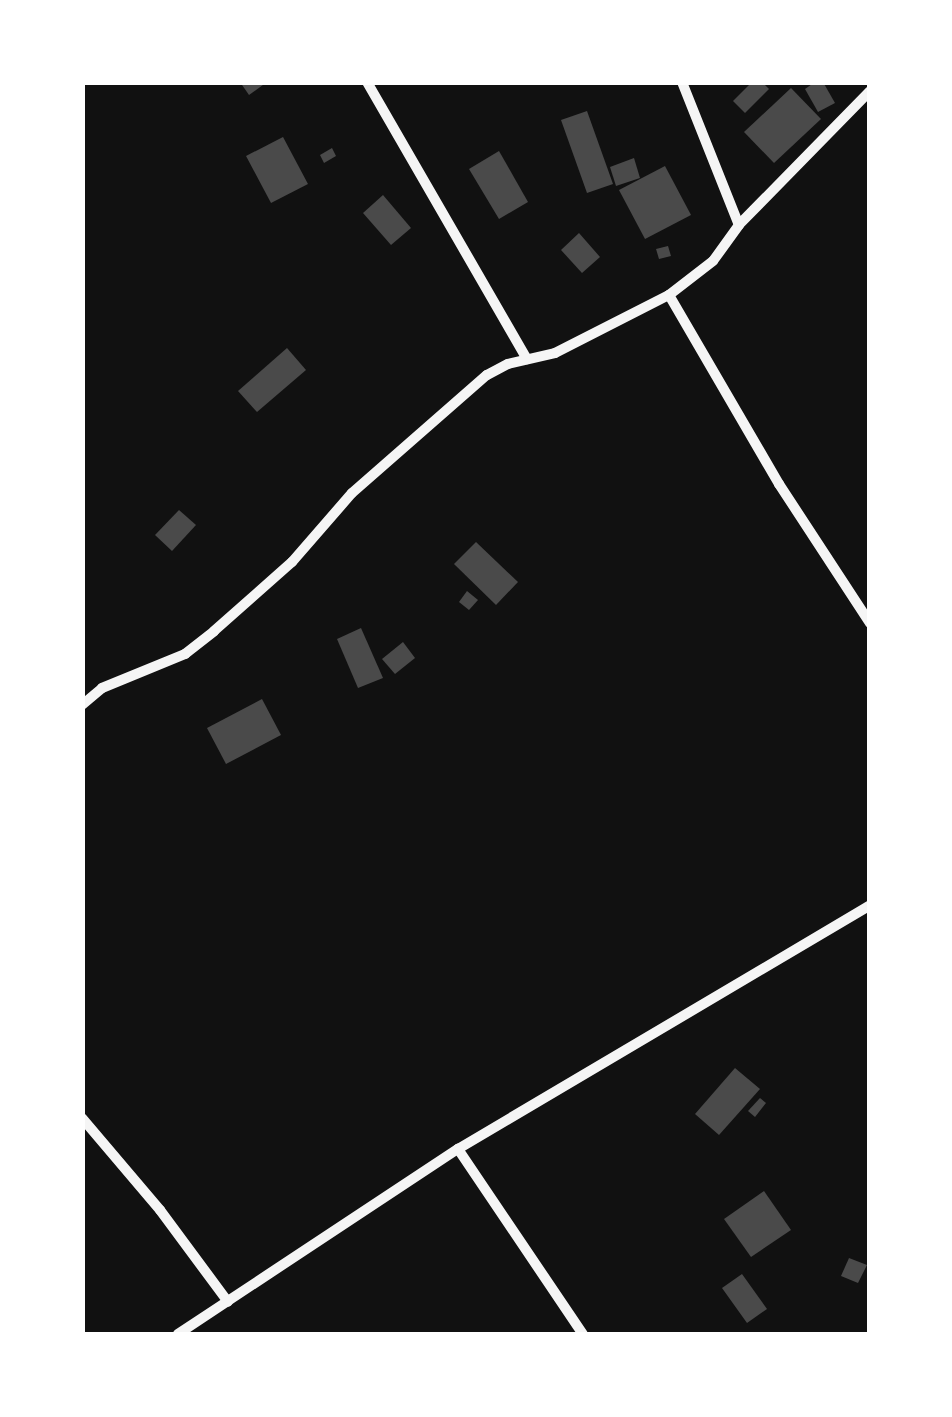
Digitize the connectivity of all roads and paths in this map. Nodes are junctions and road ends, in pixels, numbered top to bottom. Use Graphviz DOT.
graph roads {
  1 [pos="367,82"];
  2 [pos="682,82"];
  3 [pos="870,92"];
  4 [pos="739,225"];
  5 [pos="669,295"];
  6 [pos="527,359"];
  7 [pos="870,623"];
  8 [pos="82,705"];
  9 [pos="870,905"];
  10 [pos="82,1118"];
  11 [pos="458,1149"];
  12 [pos="228,1302"];
  13 [pos="178,1334"];
  14 [pos="583,1334"];
  1 -- 6 [label="street"];
  2 -- 4 [label="street"];
  3 -- 4 [label="street"];
  4 -- 5 [label="street"];
  5 -- 6 [label="street"];
  5 -- 7 [label="street"];
  6 -- 8 [label="street"];
  9 -- 11 [label="street"];
  10 -- 12 [label="street"];
  11 -- 12 [label="street"];
  11 -- 14 [label="street"];
  12 -- 13 [label="street"];
}
